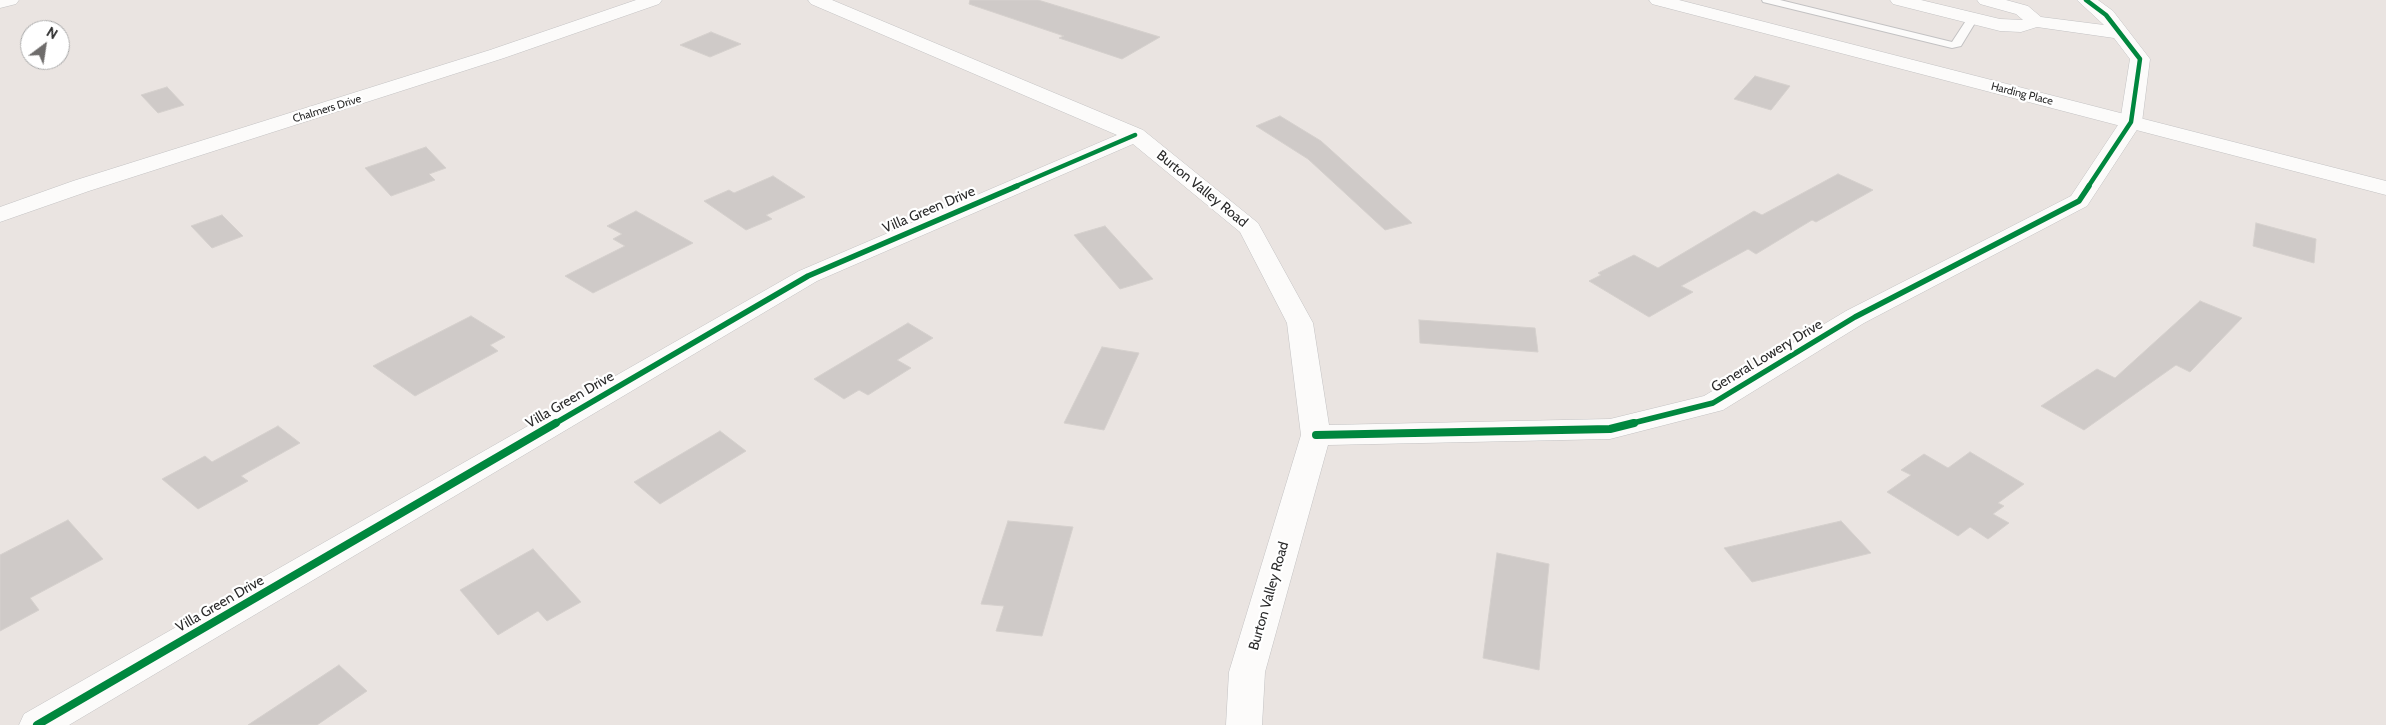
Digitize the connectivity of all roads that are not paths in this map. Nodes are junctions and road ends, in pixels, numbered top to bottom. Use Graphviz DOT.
graph roads {
  1 [pos="10,0"];
  2 [pos="653,0"];
  3 [pos="817,0"];
  4 [pos="1658,0"];
  5 [pos="1767,0"];
  6 [pos="1898,0"];
  7 [pos="1986,0"];
  8 [pos="2086,0"];
  9 [pos="0,3"];
  10 [pos="1973,18"];
  11 [pos="2032,21"];
  12 [pos="2121,32"];
  13 [pos="2131,122"];
  14 [pos="1135,134"];
  15 [pos="2386,188"];
  16 [pos="0,214"];
  17 [pos="1316,436"];
  18 [pos="37,725"];
  19 [pos="1244,725"];
  1 -- 9 [label="street"];
  2 -- 16 [label="street, Chalmers Drive"];
  3 -- 14 [label="street, Burton Valley Road"];
  4 -- 13 [label="street, Harding Place"];
  5 -- 10 [label="lane"];
  6 -- 10 [label="street"];
  7 -- 11 [label="street"];
  8 -- 12 [label="street"];
  10 -- 11 [label="street"];
  11 -- 12 [label="street"];
  12 -- 13 [label="street"];
  13 -- 15 [label="street, Harding Place"];
  13 -- 17 [label="street, General Lowery Drive"];
  14 -- 17 [label="street, Burton Valley Road"];
  14 -- 18 [label="street, Villa Green Drive"];
  17 -- 19 [label="street, Burton Valley Road"];
}
